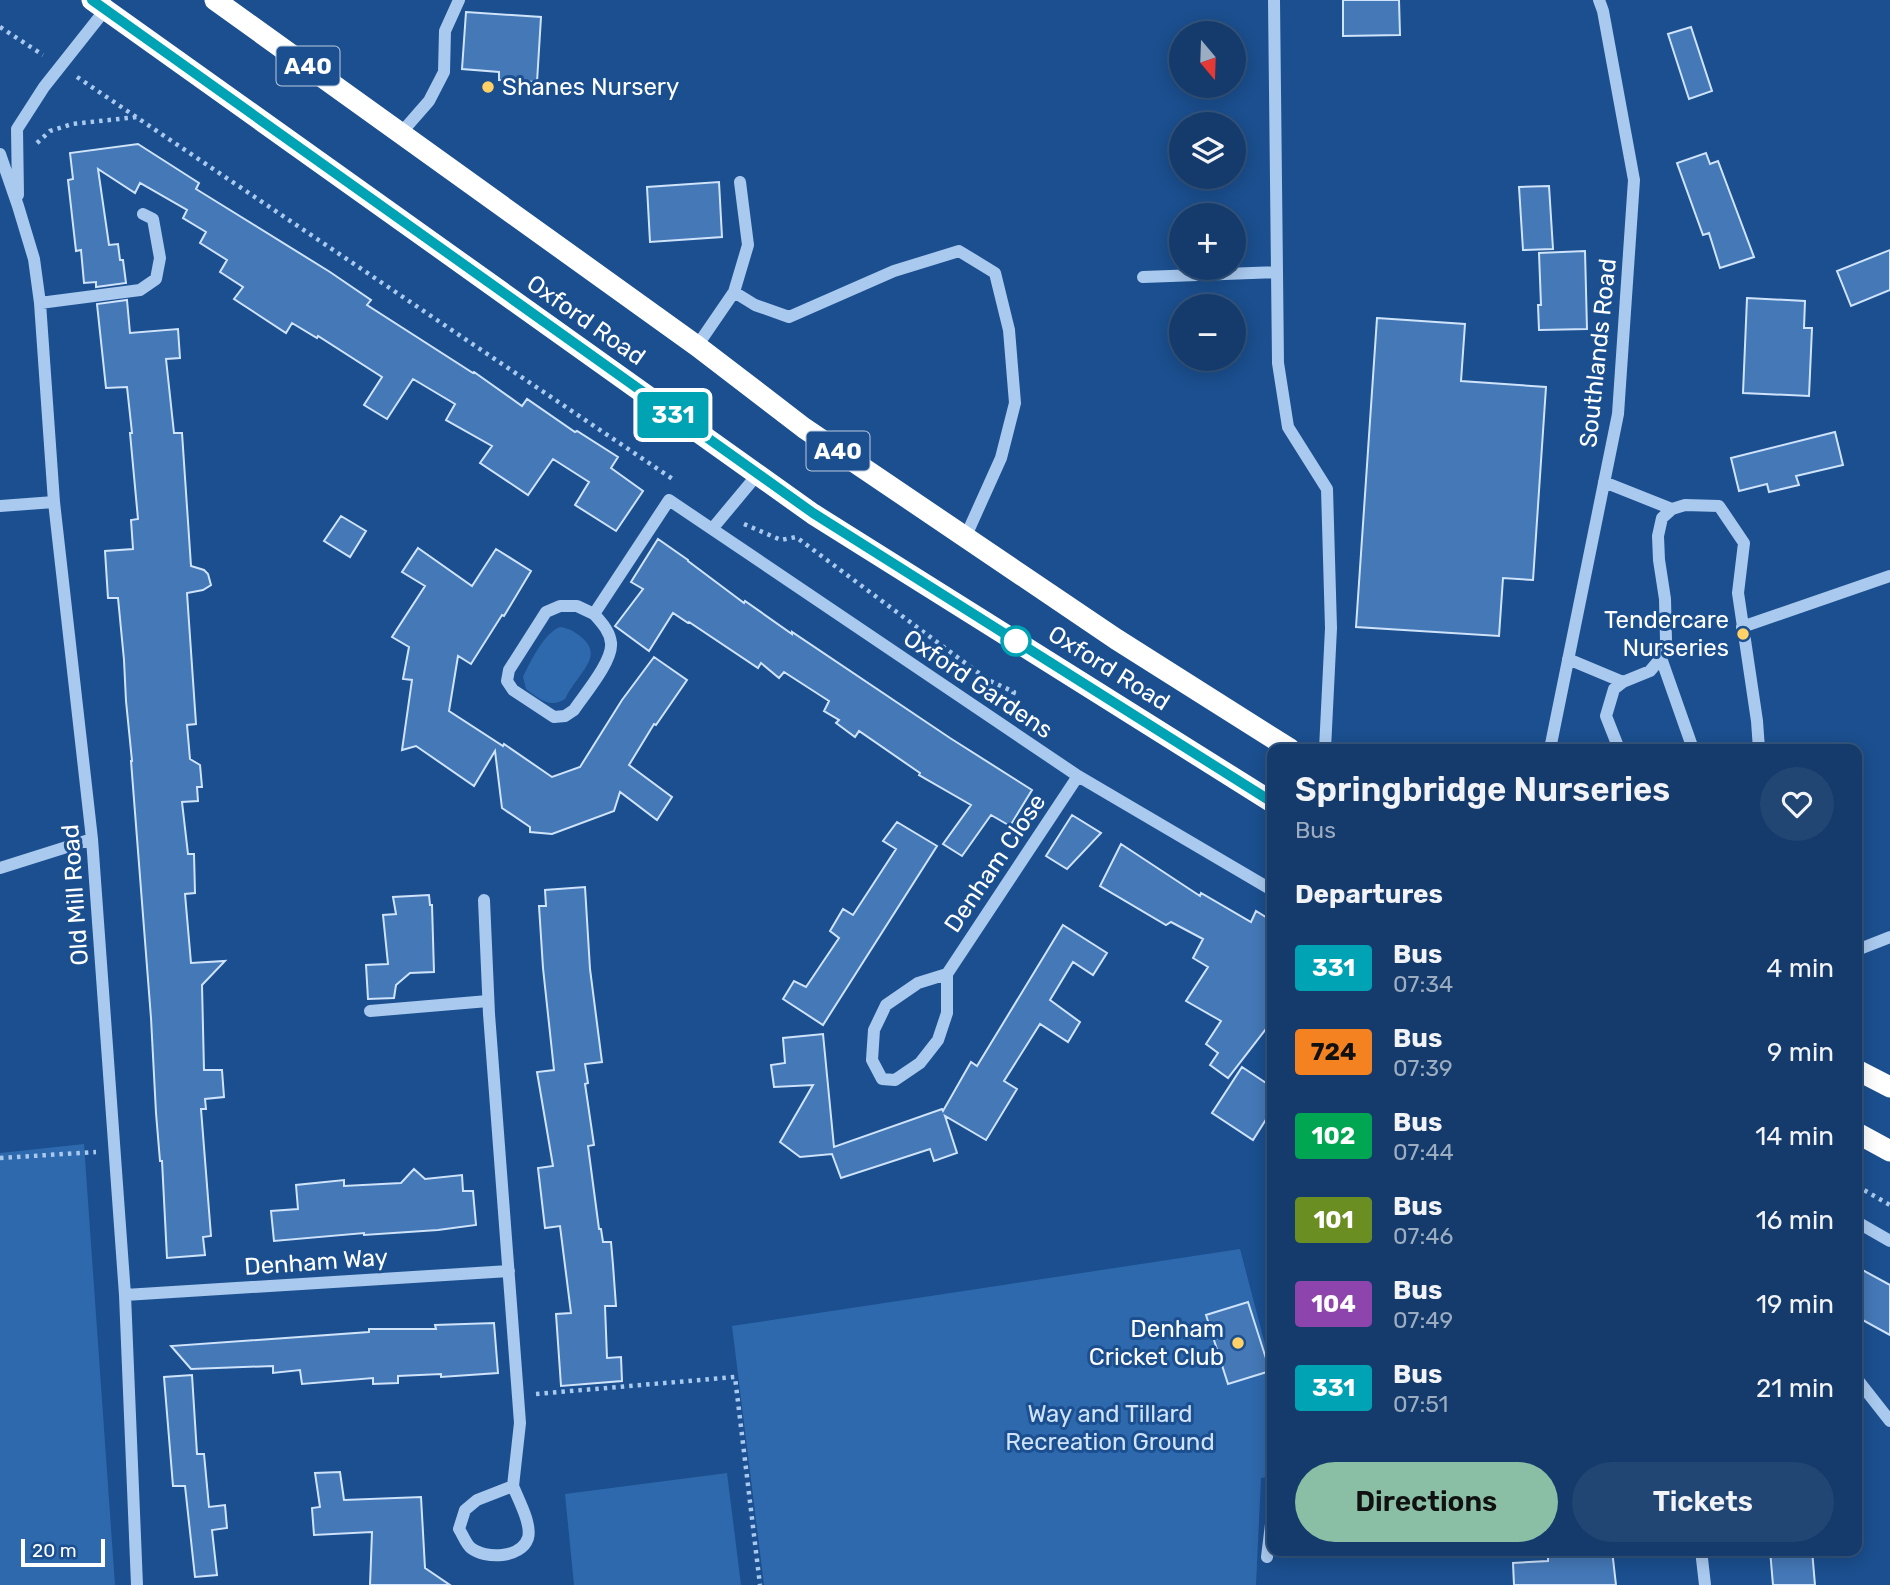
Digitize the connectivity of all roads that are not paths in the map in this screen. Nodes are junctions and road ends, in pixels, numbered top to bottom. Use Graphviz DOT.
graph roads {
  1 [pos="215,0"];
  2 [pos="459,0"];
  3 [pos="1274,0"];
  4 [pos="1599,0"];
  5 [pos="102,3"];
  6 [pos="401,133"];
  7 [pos="0,154"];
  8 [pos="740,182"];
  9 [pos="18,206"];
  10 [pos="144,214"];
  11 [pos="1277,272"];
  12 [pos="1143,277"];
  13 [pos="734,292"];
  14 [pos="40,303"];
  15 [pos="698,346"];
  16 [pos="757,475"];
  17 [pos="1604,482"];
  18 [pos="54,502"];
  19 [pos="0,506"];
  20 [pos="1672,509"];
  21 [pos="712,529"];
  22 [pos="965,538"];
  23 [pos="1890,576"];
  24 [pos="594,614"];
  25 [pos="1742,626"];
  26 [pos="1661,657"];
  27 [pos="1568,659"];
  28 [pos="1623,682"];
  29 [pos="1282,744"];
  30 [pos="1325,744"];
  31 [pos="1551,744"];
  32 [pos="1617,744"];
  33 [pos="1691,744"];
  34 [pos="1759,744"];
  35 [pos="1078,776"];
  36 [pos="1267,799"];
  37 [pos="93,839"];
  38 [pos="0,868"];
  39 [pos="1267,887"];
  40 [pos="484,900"];
  41 [pos="1890,937"];
  42 [pos="1862,948"];
  43 [pos="947,974"];
  44 [pos="488,1007"];
  45 [pos="370,1011"];
  46 [pos="1862,1073"];
  47 [pos="1890,1087"];
  48 [pos="1862,1136"];
  49 [pos="1890,1152"];
  50 [pos="1862,1225"];
  51 [pos="1890,1241"];
  52 [pos="509,1271"];
  53 [pos="125,1295"];
  54 [pos="1862,1385"];
  55 [pos="1890,1421"];
  56 [pos="513,1486"];
  57 [pos="1702,1556"];
  58 [pos="137,1585"];
  59 [pos="1705,1585"];
  1 -- 6 [label="highway, Oxford Road / A40"];
  2 -- 6 [label="street"];
  3 -- 11 [label="street"];
  4 -- 17 [label="street, Southlands Road"];
  5 -- 9 [label="street, Old Mill Road"];
  5 -- 16 [label="highway, Oxford Road / A40"];
  6 -- 15 [label="highway, Oxford Road / A40"];
  7 -- 9 [label="street, Old Mill Road"];
  8 -- 13 [label="street"];
  9 -- 14 [label="street, Old Mill Road"];
  10 -- 14 [label="street"];
  11 -- 12 [label="street"];
  11 -- 30 [label="street"];
  13 -- 15 [label="street"];
  13 -- 22 [label="street"];
  14 -- 18 [label="street, Old Mill Road"];
  15 -- 22 [label="highway, Oxford Road / A40"];
  16 -- 21 [label="street"];
  16 -- 36 [label="highway, Oxford Road / A40"];
  17 -- 20 [label="street"];
  17 -- 27 [label="street, Southlands Road"];
  18 -- 19 [label="street"];
  18 -- 37 [label="street, Old Mill Road"];
  20 -- 25 [label="street"];
  20 -- 26 [label="street"];
  21 -- 24 [label="street, Oxford Gardens"];
  21 -- 35 [label="street, Oxford Gardens"];
  22 -- 29 [label="highway, Oxford Road / A40"];
  23 -- 25 [label="street"];
  24 -- 24 [label="street"];
  25 -- 34 [label="street"];
  26 -- 28 [label="street"];
  26 -- 33 [label="street"];
  27 -- 28 [label="street"];
  27 -- 31 [label="street, Southlands Road"];
  28 -- 32 [label="street"];
  35 -- 39 [label="street, Oxford Gardens"];
  35 -- 43 [label="street, Denham Close"];
  37 -- 38 [label="street"];
  37 -- 53 [label="street, Old Mill Road"];
  40 -- 44 [label="street"];
  41 -- 42 [label="street"];
  43 -- 43 [label="street"];
  44 -- 45 [label="street"];
  44 -- 52 [label="street"];
  46 -- 47 [label="highway"];
  48 -- 49 [label="highway"];
  50 -- 51 [label="street"];
  52 -- 53 [label="street, Denham Way"];
  52 -- 56 [label="street"];
  53 -- 58 [label="street, Old Mill Road"];
  54 -- 55 [label="street"];
  56 -- 56 [label="street"];
  57 -- 59 [label="street"];
}
